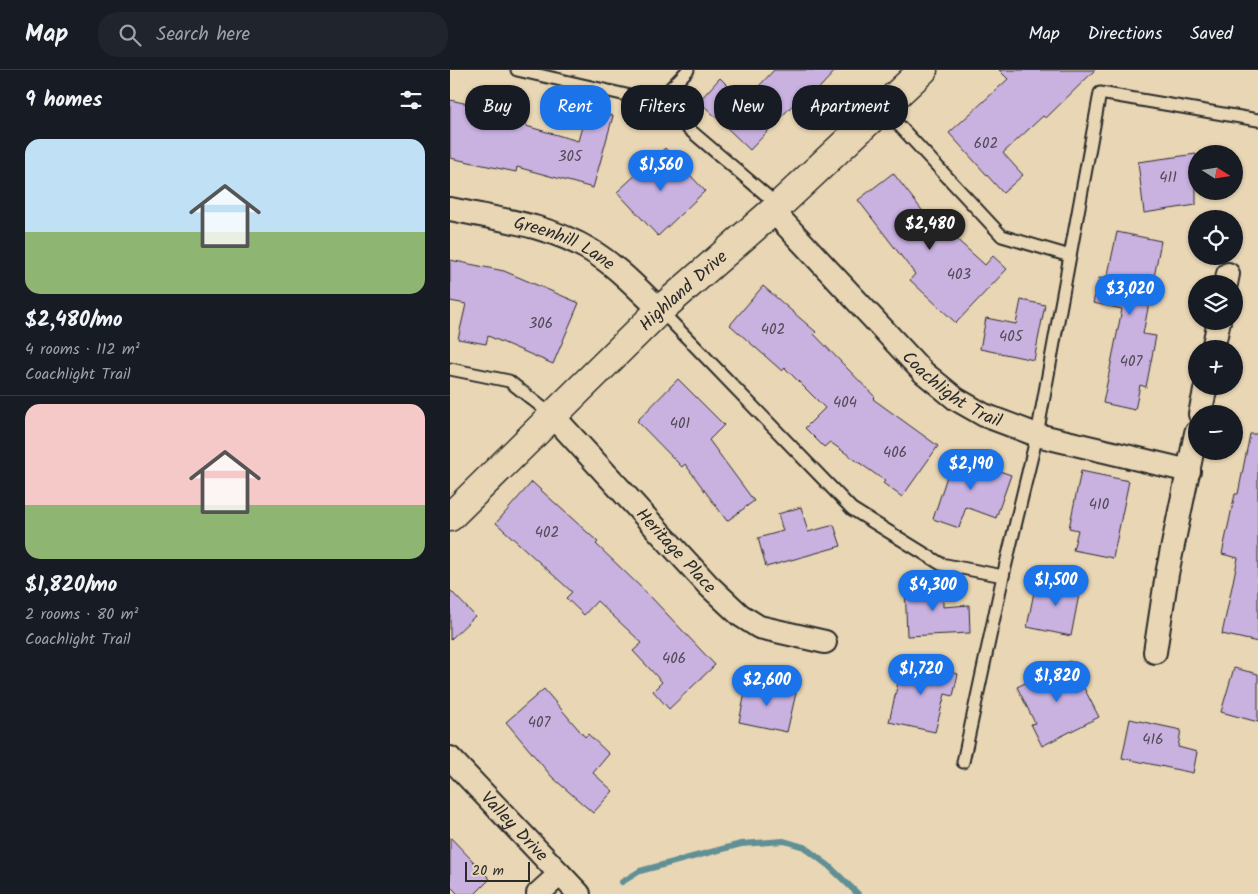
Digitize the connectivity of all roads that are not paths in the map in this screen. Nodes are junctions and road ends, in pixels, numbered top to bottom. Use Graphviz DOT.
graph roads {
  1 [pos="517,70"];
  2 [pos="688,70"];
  3 [pos="923,70"];
  4 [pos="673,85"];
  5 [pos="906,85"];
  6 [pos="621,94"];
  7 [pos="1258,120"];
  8 [pos="688,130"];
  9 [pos="858,130"];
  10 [pos="903,130"];
  11 [pos="776,208"];
  12 [pos="450,209"];
  13 [pos="1070,256"];
  14 [pos="660,310"];
  15 [pos="450,369"];
  16 [pos="554,417"];
  17 [pos="1037,435"];
  18 [pos="1190,460"];
  19 [pos="1188,471"];
  20 [pos="450,517"];
  21 [pos="1003,576"];
  22 [pos="825,642"];
  23 [pos="1155,652"];
  24 [pos="450,758"];
  25 [pos="963,762"];
  26 [pos="560,874"];
  27 [pos="538,894"];
  28 [pos="579,894"];
  1 -- 6 [label="lane"];
  2 -- 4 [label="lane"];
  3 -- 5 [label="street, Highland Drive"];
  7 -- 13 [label="lane"];
  8 -- 11 [label="lane"];
  9 -- 11 [label="street, Highland Drive"];
  10 -- 13 [label="lane"];
  11 -- 14 [label="street, Highland Drive"];
  11 -- 17 [label="street, Coachlight Trail"];
  12 -- 14 [label="street, Greenhill Lane"];
  13 -- 17 [label="lane"];
  14 -- 16 [label="street, Highland Drive"];
  14 -- 21 [label="lane"];
  15 -- 16 [label="lane"];
  16 -- 20 [label="street, Highland Drive"];
  16 -- 22 [label="street, Heritage Place"];
  17 -- 19 [label="street, Coachlight Trail"];
  17 -- 21 [label="lane"];
  18 -- 19 [label="street"];
  19 -- 23 [label="street"];
  21 -- 25 [label="lane"];
  24 -- 26 [label="street, Valley Drive"];
  26 -- 27 [label="street"];
  26 -- 28 [label="street, Valley Drive"];
}
